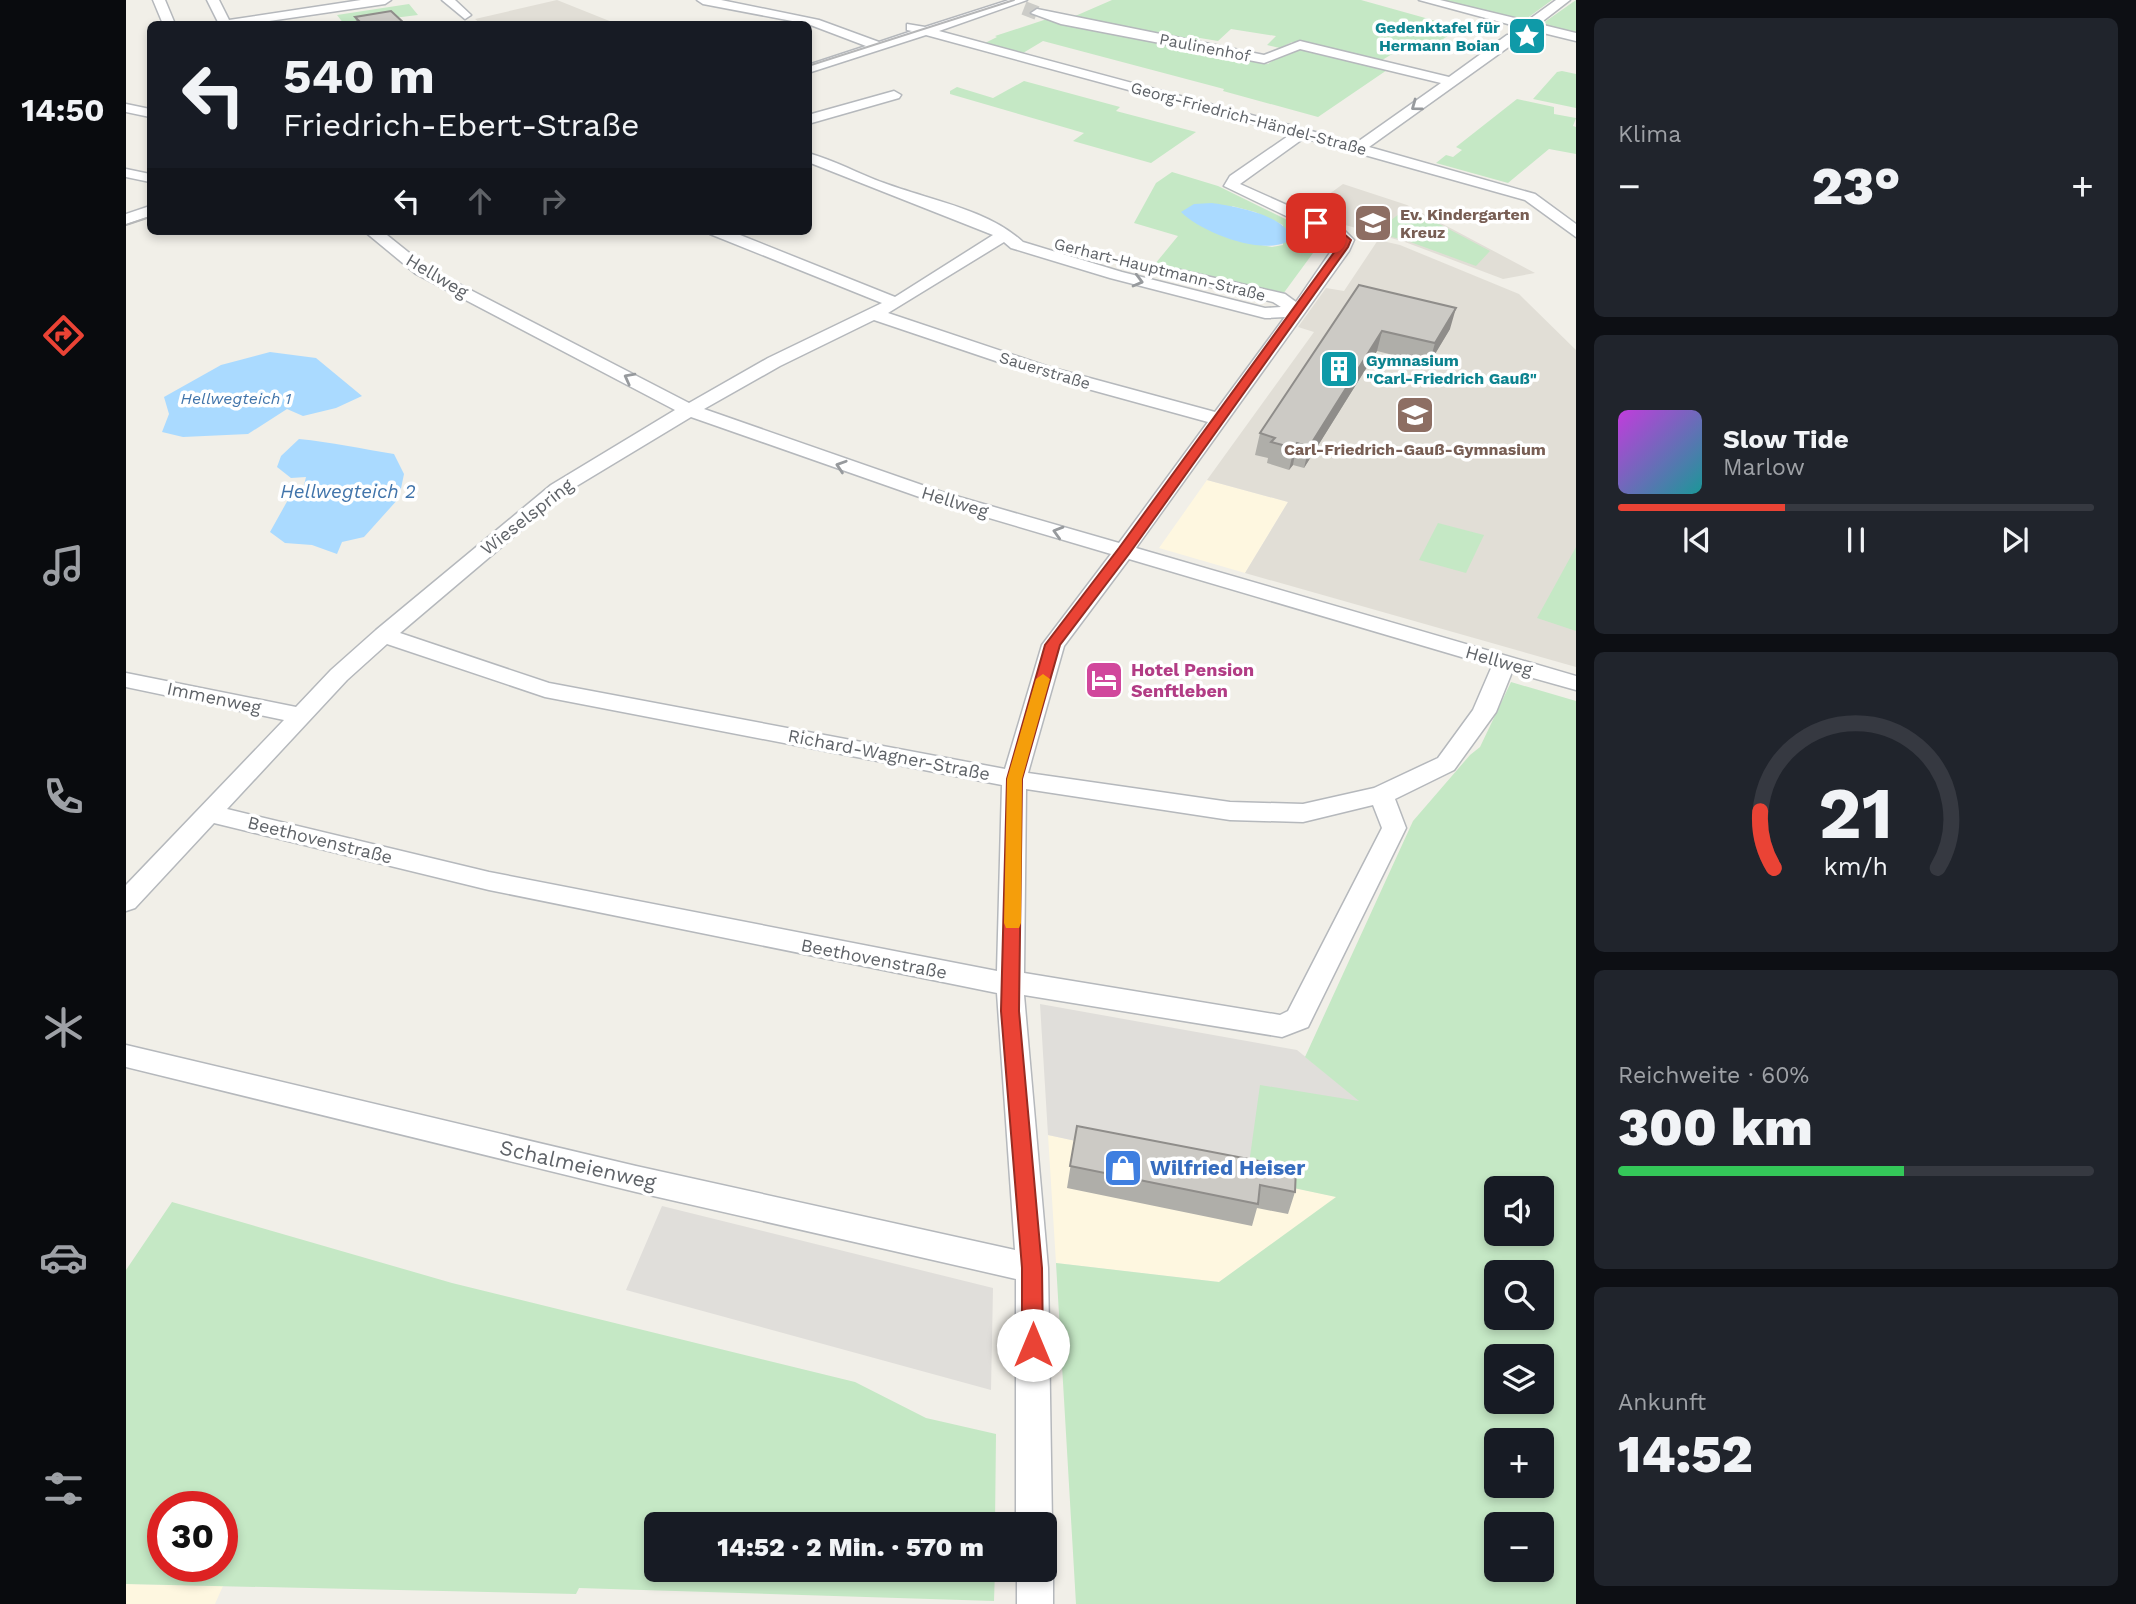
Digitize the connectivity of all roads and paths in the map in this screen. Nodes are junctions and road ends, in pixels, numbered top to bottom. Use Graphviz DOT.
graph roads {
  1 [pos="159,0"];
  2 [pos="214,0"];
  3 [pos="385,0"];
  4 [pos="448,0"];
  5 [pos="703,0"];
  6 [pos="998,0"];
  7 [pos="1426,0"];
  8 [pos="1564,0"];
  9 [pos="1019,5"];
  10 [pos="464,15"];
  11 [pos="168,21"];
  12 [pos="225,21"];
  13 [pos="247,21"];
  14 [pos="804,21"];
  15 [pos="812,23"];
  16 [pos="917,29"];
  17 [pos="1519,33"];
  18 [pos="1576,37"];
  19 [pos="872,44"];
  20 [pos="812,59"];
  21 [pos="812,67"];
  22 [pos="1451,81"];
  23 [pos="894,95"];
  24 [pos="126,108"];
  25 [pos="147,112"];
  26 [pos="812,119"];
  27 [pos="1302,133"];
  28 [pos="1358,148"];
  29 [pos="812,159"];
  30 [pos="126,173"];
  31 [pos="147,177"];
  32 [pos="147,212"];
  33 [pos="126,219"];
  34 [pos="147,220"];
  35 [pos="126,227"];
  36 [pos="1576,232"];
  37 [pos="1005,234"];
  38 [pos="377,235"];
  39 [pos="726,235"];
  40 [pos="896,303"];
  41 [pos="1298,311"];
  42 [pos="873,314"];
  43 [pos="689,410"];
  44 [pos="1219,419"];
  45 [pos="1124,551"];
  46 [pos="384,635"];
  47 [pos="1504,663"];
  48 [pos="126,680"];
  49 [pos="1576,683"];
  50 [pos="303,716"];
  51 [pos="1014,779"];
  52 [pos="1381,795"];
  53 [pos="210,813"];
  54 [pos="126,901"];
  55 [pos="1012,982"];
  56 [pos="126,1056"];
  57 [pos="1032,1268"];
  58 [pos="1034,1512"];
  59 [pos="1035,1582"];
  60 [pos="1035,1604"];
  1 -- 11 [label="street"];
  2 -- 12 [label="street"];
  3 -- 13 [label="street"];
  4 -- 10 [label="street"];
  5 -- 14 [label="street"];
  6 -- 16 [label="street"];
  7 -- 17 [label="street"];
  8 -- 17 [label="street"];
  9 -- 16 [label="street"];
  9 -- 22 [label="street, Paulinenhof"];
  15 -- 19 [label="street"];
  16 -- 19 [label="street"];
  16 -- 27 [label="street, Georg-Friedrich-Händel-Straße"];
  17 -- 18 [label="street"];
  17 -- 22 [label="street"];
  19 -- 20 [label="street"];
  19 -- 21 [label="street"];
  22 -- 28 [label="street, one-way"];
  23 -- 26 [label="street"];
  24 -- 25 [label="street"];
  27 -- 28 [label="street, Georg-Friedrich-Händel-Straße"];
  27 -- 41 [label="street"];
  28 -- 36 [label="street, Georg-Friedrich-Händel-Straße"];
  29 -- 37 [label="street, Gerhart-Hauptmann-Straße"];
  30 -- 31 [label="street"];
  32 -- 33 [label="street"];
  34 -- 35 [label="street"];
  37 -- 40 [label="street, Wieselspring"];
  37 -- 41 [label="street, Gerhart-Hauptmann-Straße"];
  43 -- 38 [label="street, Hellweg, one-way"];
  39 -- 40 [label="street"];
  40 -- 42 [label="street, Wieselspring"];
  41 -- 44 [label="street"];
  42 -- 43 [label="street, Wieselspring"];
  42 -- 44 [label="street, Sauerstraße"];
  45 -- 43 [label="street, Hellweg, one-way"];
  43 -- 46 [label="street, Wieselspring"];
  44 -- 45 [label="street"];
  45 -- 47 [label="street, Hellweg"];
  45 -- 51 [label="street"];
  46 -- 50 [label="street, Wieselspring"];
  46 -- 51 [label="street, Richard-Wagner-Straße"];
  47 -- 49 [label="street, Hellweg"];
  47 -- 52 [label="street, Richard-Wagner-Straße"];
  48 -- 50 [label="street, Immenweg"];
  50 -- 53 [label="street, Wieselspring"];
  51 -- 52 [label="street, Richard-Wagner-Straße"];
  51 -- 55 [label="street"];
  52 -- 55 [label="street, Beethovenstraße"];
  53 -- 54 [label="street, Wieselspring"];
  53 -- 55 [label="street, Beethovenstraße"];
  55 -- 57 [label="street"];
  56 -- 57 [label="street, Schalmeienweg"];
  57 -- 58 [label="street"];
  59 -- 60 [label="street"];
}
